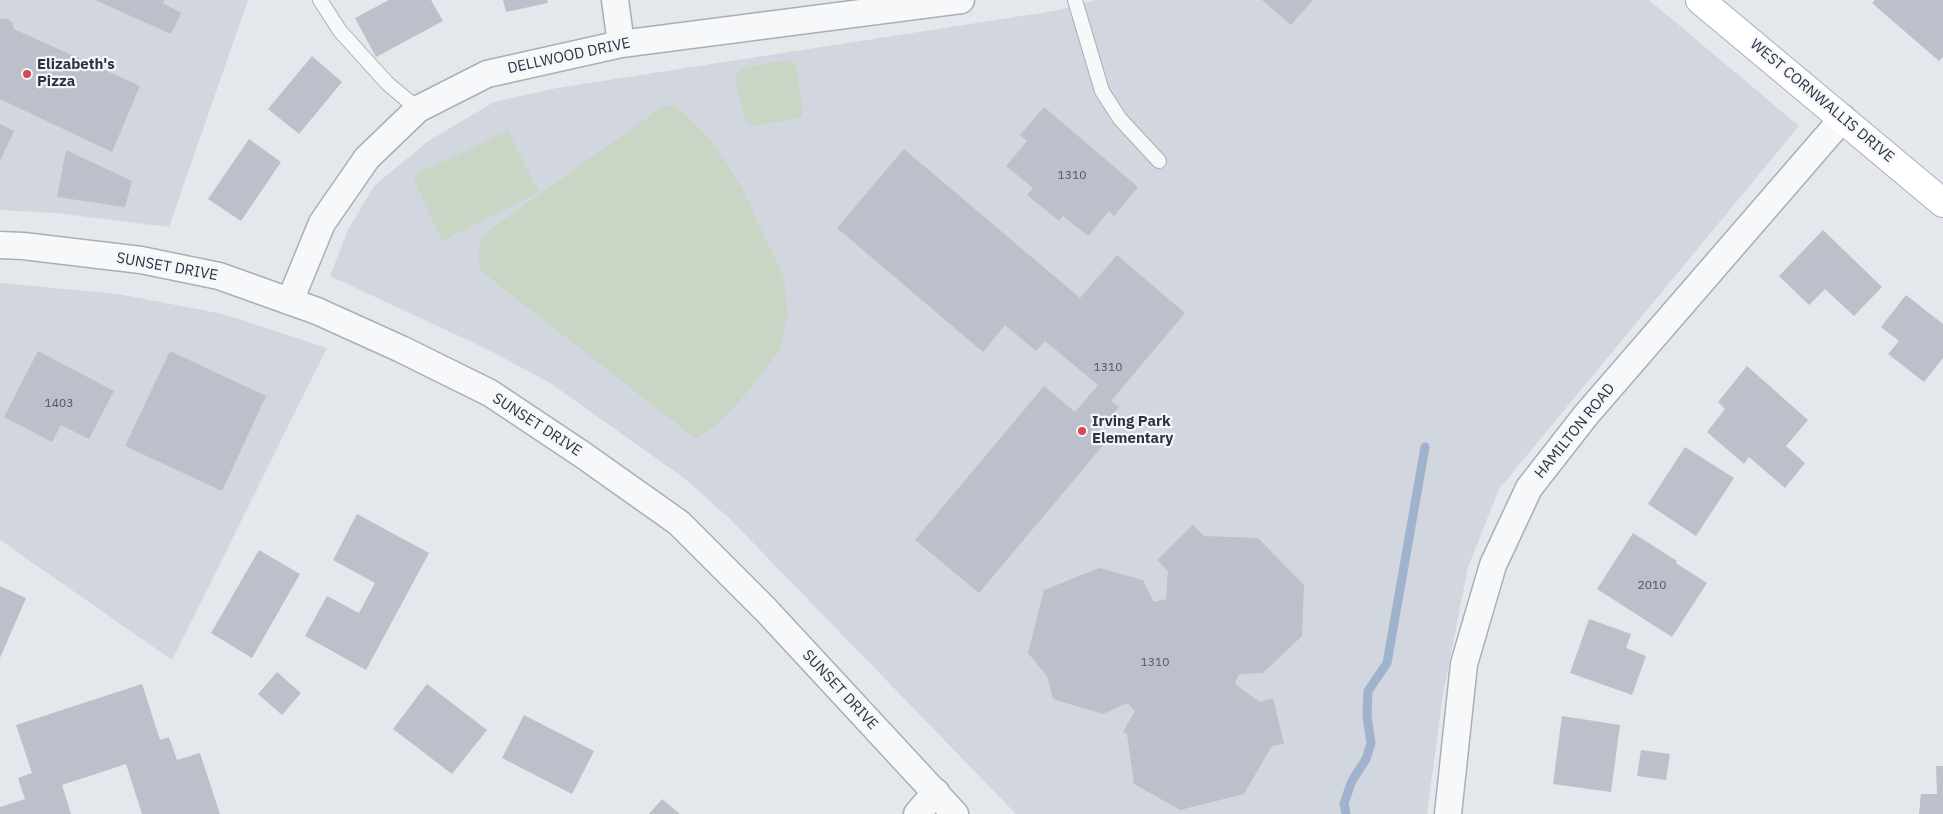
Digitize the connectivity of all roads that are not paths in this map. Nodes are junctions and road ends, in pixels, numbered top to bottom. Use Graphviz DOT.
graph roads {
  1 [pos="320,0"];
  2 [pos="615,0"];
  3 [pos="961,0"];
  4 [pos="1075,0"];
  5 [pos="1700,0"];
  6 [pos="621,44"];
  7 [pos="418,109"];
  8 [pos="1843,118"];
  9 [pos="1158,161"];
  10 [pos="1943,204"];
  11 [pos="0,245"];
  12 [pos="290,301"];
  13 [pos="936,792"];
  14 [pos="917,814"];
  15 [pos="955,814"];
  16 [pos="1448,814"];
  1 -- 7 [label="lane"];
  2 -- 6 [label="street"];
  3 -- 6 [label="street, DELLWOOD DRIVE"];
  4 -- 9 [label="lane"];
  5 -- 8 [label="street, WEST CORNWALLIS DRIVE"];
  6 -- 7 [label="street, DELLWOOD DRIVE"];
  7 -- 12 [label="street, DELLWOOD DRIVE"];
  8 -- 10 [label="street, WEST CORNWALLIS DRIVE"];
  8 -- 16 [label="street, HAMILTON ROAD"];
  11 -- 12 [label="street, SUNSET DRIVE"];
  12 -- 13 [label="street, SUNSET DRIVE"];
  13 -- 14 [label="street"];
  13 -- 15 [label="street, SUNSET DRIVE"];
}
